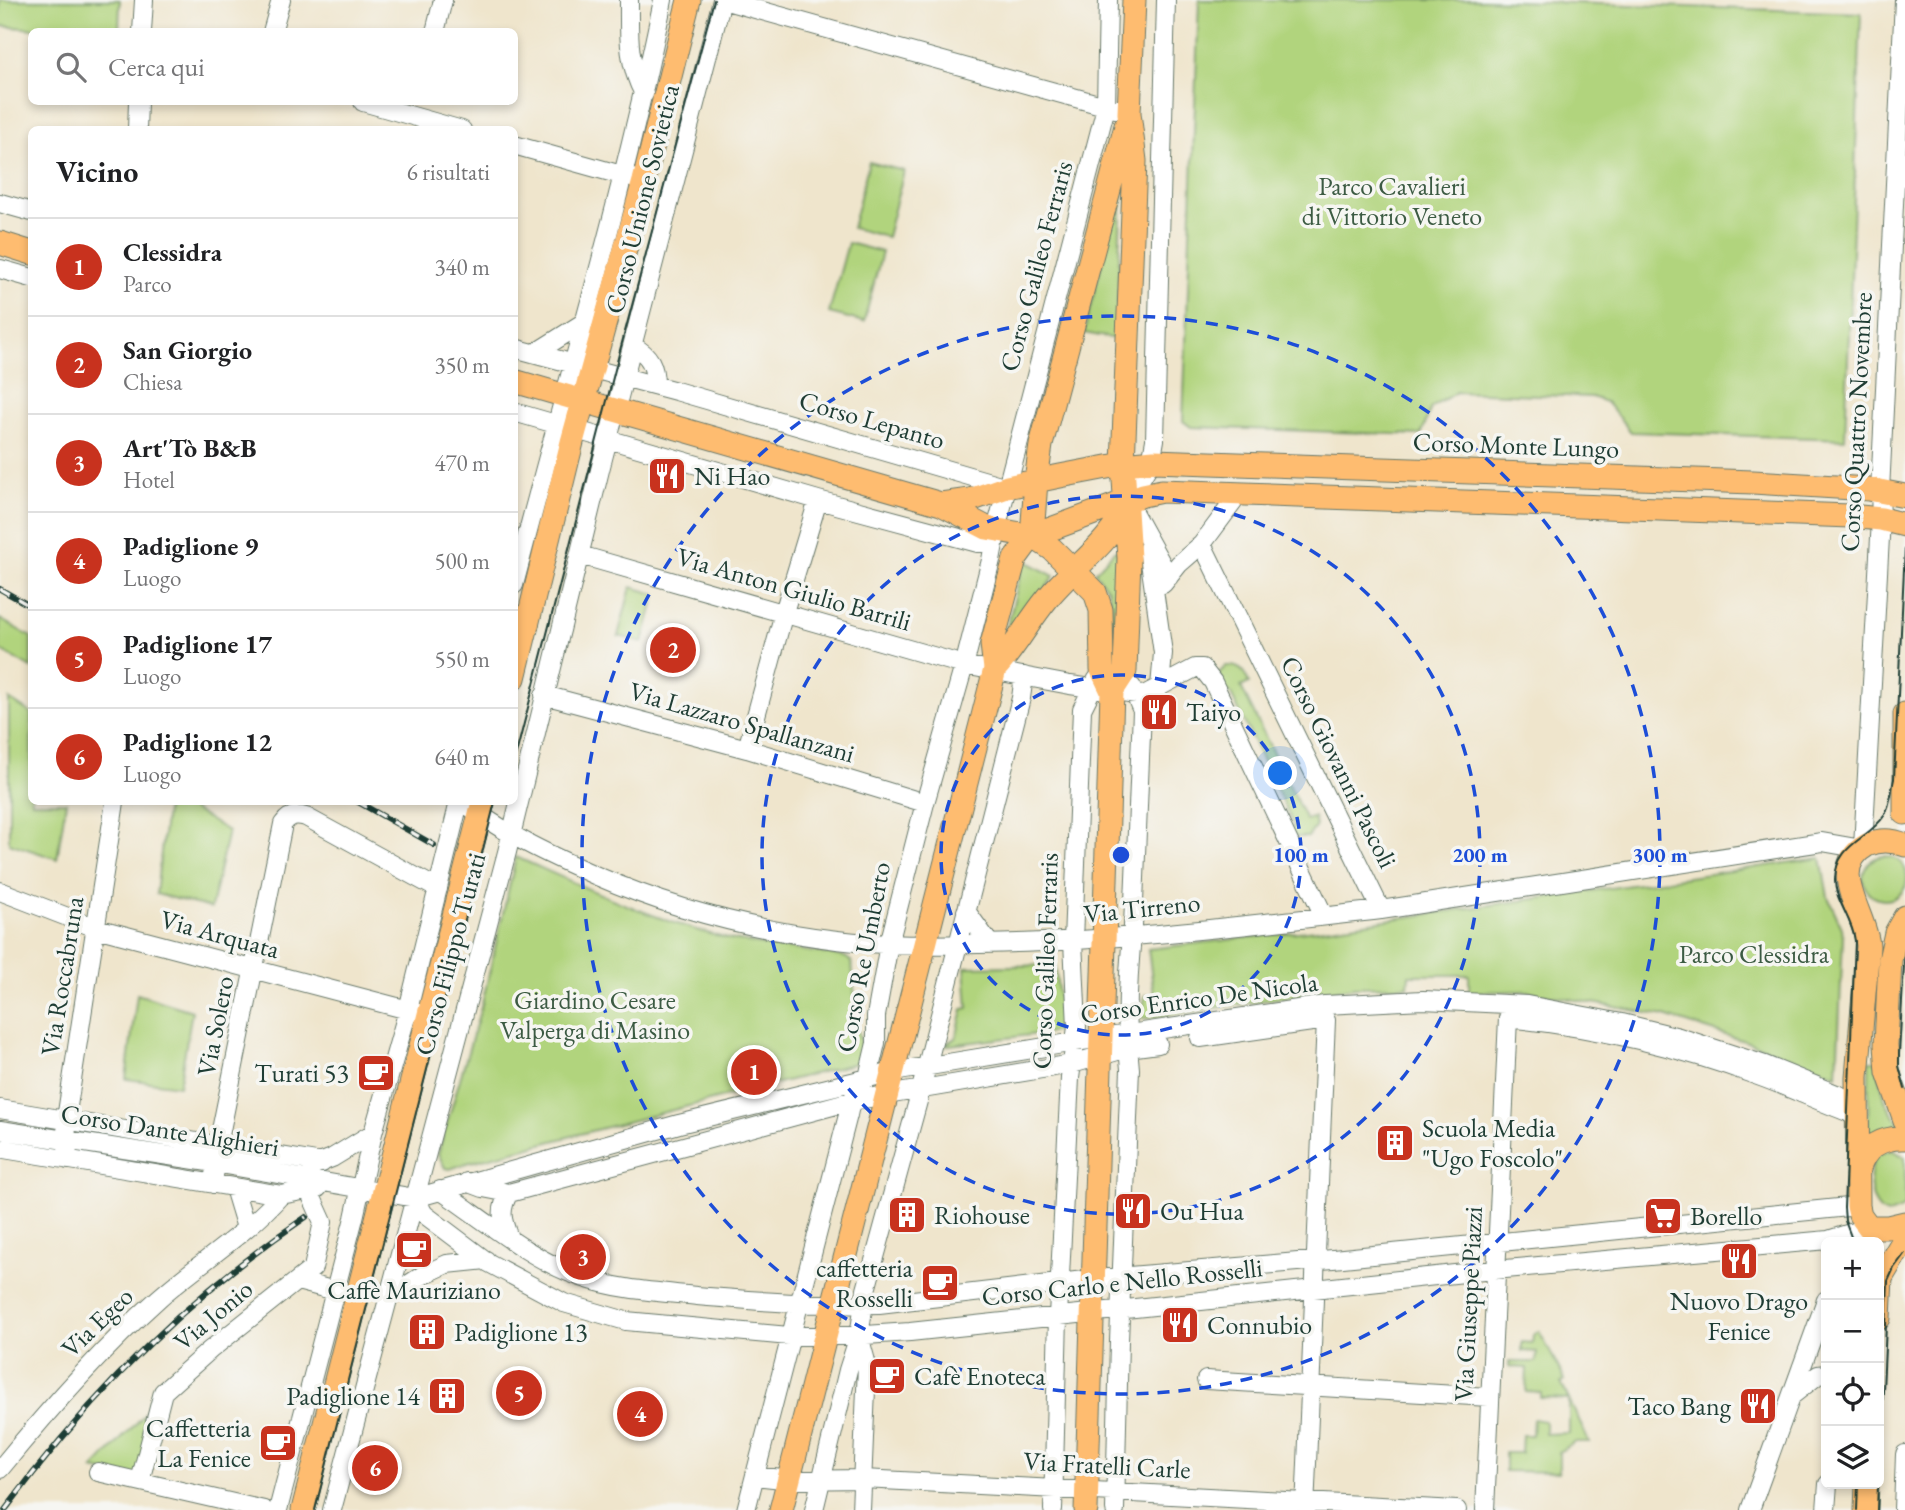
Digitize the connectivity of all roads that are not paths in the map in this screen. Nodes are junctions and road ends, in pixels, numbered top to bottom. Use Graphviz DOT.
graph roads {
  1 [pos="144,0"];
  2 [pos="281,0"];
  3 [pos="443,0"];
  4 [pos="629,0"];
  5 [pos="663,0"];
  6 [pos="689,0"];
  7 [pos="722,0"];
  8 [pos="1108,0"];
  9 [pos="1134,0"];
  10 [pos="1166,0"];
  11 [pos="1904,0"];
  12 [pos="142,28"];
  13 [pos="273,28"];
  14 [pos="436,28"];
  15 [pos="644,94"];
  16 [pos="138,105"];
  17 [pos="386,105"];
  18 [pos="1106,107"];
  19 [pos="416,109"];
  20 [pos="1129,113"];
  21 [pos="137,126"];
  22 [pos="452,126"];
  23 [pos="518,146"];
  24 [pos="1901,160"];
  25 [pos="634,179"];
  26 [pos="0,203"];
  27 [pos="28,211"];
  28 [pos="0,229"];
  29 [pos="28,236"];
  30 [pos="0,243"];
  31 [pos="28,252"];
  32 [pos="0,269"];
  33 [pos="28,277"];
  34 [pos="586,321"];
  35 [pos="633,346"];
  36 [pos="518,349"];
  37 [pos="535,354"];
  38 [pos="583,367"];
  39 [pos="625,377"];
  40 [pos="518,383"];
  41 [pos="655,385"];
  42 [pos="575,399"];
  43 [pos="615,412"];
  44 [pos="518,413"];
  45 [pos="566,427"];
  46 [pos="608,440"];
  47 [pos="1152,462"];
  48 [pos="1123,464"];
  49 [pos="1035,481"];
  50 [pos="1007,487"];
  51 [pos="1880,491"];
  52 [pos="1240,493"];
  53 [pos="1905,495"];
  54 [pos="818,500"];
  55 [pos="1127,501"];
  56 [pos="941,504"];
  57 [pos="1881,519"];
  58 [pos="1905,524"];
  59 [pos="1032,536"];
  60 [pos="995,537"];
  61 [pos="1149,542"];
  62 [pos="1202,544"];
  63 [pos="580,555"];
  64 [pos="1073,570"];
  65 [pos="518,573"];
  66 [pos="1169,577"];
  67 [pos="1155,594"];
  68 [pos="784,612"];
  69 [pos="518,659"];
  70 [pos="964,665"];
  71 [pos="995,669"];
  72 [pos="1024,676"];
  73 [pos="1108,680"];
  74 [pos="1160,687"];
  75 [pos="544,695"];
  76 [pos="1136,695"];
  77 [pos="1905,715"];
  78 [pos="747,749"];
  79 [pos="1904,784"];
  80 [pos="925,803"];
  81 [pos="115,805"];
  82 [pos="471,805"];
  83 [pos="1905,813"];
  84 [pos="511,835"];
  85 [pos="1905,835"];
  86 [pos="1905,845"];
  87 [pos="1861,846"];
  88 [pos="438,890"];
  89 [pos="0,891"];
  90 [pos="1856,903"];
  91 [pos="1381,910"];
  92 [pos="966,911"];
  93 [pos="1905,914"];
  94 [pos="1324,916"];
  95 [pos="96,928"];
  96 [pos="1132,936"];
  97 [pos="1104,938"];
  98 [pos="1073,941"];
  99 [pos="889,944"];
  100 [pos="990,944"];
  101 [pos="957,945"];
  102 [pos="923,946"];
  103 [pos="253,970"];
  104 [pos="419,1013"];
  105 [pos="1075,1042"];
  106 [pos="1128,1042"];
  107 [pos="1101,1047"];
  108 [pos="1072,1064"];
  109 [pos="926,1066"];
  110 [pos="893,1072"];
  111 [pos="867,1078"];
  112 [pos="921,1088"];
  113 [pos="886,1094"];
  114 [pos="851,1101"];
  115 [pos="0,1109"];
  116 [pos="1856,1111"];
  117 [pos="1903,1114"];
  118 [pos="66,1119"];
  119 [pos="0,1130"];
  120 [pos="373,1133"];
  121 [pos="1905,1138"];
  122 [pos="67,1140"];
  123 [pos="4,1149"];
  124 [pos="216,1154"];
  125 [pos="68,1160"];
  126 [pos="308,1163"];
  127 [pos="1859,1169"];
  128 [pos="285,1175"];
  129 [pos="467,1182"];
  130 [pos="332,1183"];
  131 [pos="213,1184"];
  132 [pos="234,1188"];
  133 [pos="361,1188"];
  134 [pos="440,1190"];
  135 [pos="309,1191"];
  136 [pos="384,1191"];
  137 [pos="509,1193"];
  138 [pos="281,1195"];
  139 [pos="415,1198"];
  140 [pos="246,1228"];
  141 [pos="1904,1228"];
  142 [pos="1856,1231"];
  143 [pos="509,1238"];
  144 [pos="1498,1242"];
  145 [pos="486,1260"];
  146 [pos="1316,1261"];
  147 [pos="1497,1270"];
  148 [pos="1122,1277"];
  149 [pos="1093,1279"];
  150 [pos="298,1281"];
  151 [pos="1060,1283"];
  152 [pos="1315,1291"];
  153 [pos="335,1292"];
  154 [pos="389,1297"];
  155 [pos="1880,1300"];
  156 [pos="799,1304"];
  157 [pos="833,1305"];
  158 [pos="862,1305"];
  159 [pos="1121,1310"];
  160 [pos="1093,1312"];
  161 [pos="1821,1314"];
  162 [pos="1058,1316"];
  163 [pos="789,1336"];
  164 [pos="825,1336"];
  165 [pos="859,1336"];
  166 [pos="1821,1375"];
  167 [pos="1206,1380"];
  168 [pos="1310,1387"];
  169 [pos="1489,1396"];
  170 [pos="1791,1396"];
  171 [pos="1905,1454"];
  172 [pos="0,1469"];
  173 [pos="99,1472"];
  174 [pos="755,1476"];
  175 [pos="823,1479"];
  176 [pos="863,1479"];
  177 [pos="789,1480"];
  178 [pos="140,1482"];
  179 [pos="1054,1488"];
  180 [pos="1828,1489"];
  181 [pos="1867,1489"];
  182 [pos="1087,1500"];
  183 [pos="1116,1501"];
  184 [pos="1305,1507"];
  185 [pos="264,1510"];
  186 [pos="278,1510"];
  187 [pos="303,1510"];
  188 [pos="332,1510"];
  189 [pos="746,1510"];
  190 [pos="781,1510"];
  191 [pos="814,1510"];
  192 [pos="861,1510"];
  193 [pos="1053,1510"];
  194 [pos="1457,1510"];
  195 [pos="1485,1510"];
  196 [pos="1750,1510"];
  197 [pos="1826,1510"];
  198 [pos="1866,1510"];
  199 [pos="1903,1510"];
  1 -- 12 [label="street"];
  2 -- 13 [label="street"];
  3 -- 14 [label="street"];
  4 -- 15 [label="street"];
  5 -- 15 [label="street, Corso Unione Sovietica"];
  6 -- 25 [label="main road, Corso Unione Sovietica"];
  7 -- 18 [label="street"];
  7 -- 35 [label="street, Corso Unione Sovietica"];
  8 -- 18 [label="street, Corso Galileo Ferraris"];
  9 -- 20 [label="main road, Corso Galileo Ferraris"];
  10 -- 47 [label="street"];
  11 -- 24 [label="street, Corso Quattro Novembre"];
  15 -- 25 [label="street, Corso Unione Sovietica"];
  16 -- 21 [label="street"];
  17 -- 19 [label="street"];
  18 -- 20 [label="street"];
  18 -- 50 [label="street, Corso Galileo Ferraris"];
  19 -- 22 [label="street"];
  20 -- 48 [label="main road, Corso Galileo Ferraris"];
  20 -- 49 [label="main road, Corso Galileo Ferraris"];
  23 -- 25 [label="street"];
  24 -- 51 [label="street, Corso Quattro Novembre"];
  25 -- 34 [label="street, Corso Unione Sovietica"];
  25 -- 38 [label="main road, Corso Unione Sovietica"];
  26 -- 27 [label="street"];
  28 -- 29 [label="main road"];
  30 -- 31 [label="main road"];
  32 -- 33 [label="street"];
  34 -- 37 [label="street, Corso Unione Sovietica"];
  34 -- 38 [label="street, Corso Unione Sovietica"];
  35 -- 39 [label="street, Corso Unione Sovietica"];
  35 -- 41 [label="street"];
  36 -- 37 [label="street, Corso Lepanto"];
  37 -- 38 [label="street, Corso Lepanto"];
  38 -- 39 [label="street, Corso Lepanto"];
  38 -- 42 [label="main road, Corso Unione Sovietica"];
  39 -- 41 [label="street, Corso Lepanto"];
  39 -- 43 [label="street, Corso Unione Sovietica"];
  40 -- 42 [label="main road"];
  41 -- 50 [label="street, Corso Lepanto"];
  42 -- 43 [label="main road"];
  42 -- 45 [label="main road"];
  43 -- 46 [label="street, Corso Filippo Turati"];
  43 -- 56 [label="main road"];
  44 -- 45 [label="street"];
  45 -- 46 [label="street"];
  45 -- 65 [label="street"];
  45 -- 69 [label="main road"];
  46 -- 54 [label="street"];
  46 -- 63 [label="street, Corso Filippo Turati"];
  47 -- 48 [label="main road, Corso Monte Lungo"];
  47 -- 51 [label="main road, Corso Monte Lungo"];
  47 -- 55 [label="street"];
  48 -- 49 [label="main road, Corso Monte Lungo"];
  48 -- 55 [label="main road, Corso Galileo Ferraris"];
  49 -- 50 [label="main road, Corso Monte Lungo"];
  49 -- 59 [label="main road, Corso Galileo Ferraris"];
  50 -- 56 [label="main road"];
  50 -- 60 [label="street, Corso Galileo Ferraris"];
  51 -- 53 [label="main road, Corso Monte Lungo"];
  51 -- 57 [label="street, Corso Quattro Novembre"];
  52 -- 55 [label="main road"];
  52 -- 57 [label="main road"];
  52 -- 62 [label="street"];
  54 -- 60 [label="street"];
  54 -- 68 [label="street"];
  55 -- 59 [label="main road"];
  55 -- 61 [label="street"];
  55 -- 64 [label="main road"];
  55 -- 73 [label="main road, Corso Galileo Ferraris"];
  56 -- 60 [label="main road"];
  57 -- 58 [label="main road"];
  57 -- 87 [label="street, Corso Quattro Novembre"];
  59 -- 60 [label="main road"];
  59 -- 64 [label="main road"];
  59 -- 71 [label="main road"];
  60 -- 70 [label="street, Corso Re Umberto"];
  61 -- 66 [label="street"];
  61 -- 67 [label="street"];
  62 -- 66 [label="street"];
  62 -- 91 [label="street, Corso Giovanni Pascoli"];
  63 -- 68 [label="street, Via Anton Giulio Barrili"];
  63 -- 75 [label="street, Corso Filippo Turati"];
  64 -- 71 [label="main road"];
  64 -- 73 [label="main road"];
  66 -- 67 [label="street"];
  67 -- 74 [label="street"];
  68 -- 70 [label="street, Via Anton Giulio Barrili"];
  68 -- 78 [label="street"];
  70 -- 71 [label="street, Via Anton Giulio Barrili"];
  70 -- 80 [label="street, Corso Re Umberto"];
  71 -- 72 [label="street, Via Anton Giulio Barrili"];
  71 -- 102 [label="main road, Corso Re Umberto"];
  72 -- 73 [label="street, Via Anton Giulio Barrili"];
  72 -- 92 [label="street"];
  73 -- 76 [label="street, Via Anton Giulio Barrili"];
  73 -- 97 [label="main road"];
  73 -- 98 [label="street, Corso Galileo Ferraris"];
  74 -- 76 [label="street"];
  74 -- 94 [label="street"];
  75 -- 78 [label="street, Via Lazzaro Spallanzani"];
  75 -- 84 [label="street, Corso Filippo Turati"];
  76 -- 96 [label="street"];
  77 -- 79 [label="main road"];
  78 -- 80 [label="street, Via Lazzaro Spallanzani"];
  79 -- 83 [label="main road"];
  79 -- 87 [label="main road"];
  80 -- 99 [label="street, Corso Re Umberto"];
  81 -- 95 [label="street, Via Roccabruna"];
  82 -- 84 [label="street, Via Tirreno"];
  82 -- 88 [label="street, Corso Filippo Turati"];
  82 -- 104 [label="main road, Corso Filippo Turati"];
  84 -- 99 [label="street, Via Tirreno"];
  84 -- 139 [label="street, Corso Filippo Turati"];
  85 -- 86 [label="main road"];
  86 -- 87 [label="main road"];
  87 -- 90 [label="main road"];
  87 -- 91 [label="street, Via Tirreno"];
  88 -- 103 [label="street, Via Solero"];
  88 -- 104 [label="street, Corso Filippo Turati"];
  89 -- 95 [label="street, Via Arquata"];
  90 -- 93 [label="main road"];
  90 -- 116 [label="main road"];
  91 -- 94 [label="street, Via Tirreno"];
  92 -- 100 [label="street"];
  92 -- 101 [label="street"];
  93 -- 117 [label="main road"];
  94 -- 96 [label="street, Via Tirreno"];
  95 -- 103 [label="street, Via Arquata"];
  95 -- 118 [label="street, Via Roccabruna"];
  96 -- 97 [label="street, Via Tirreno"];
  96 -- 106 [label="street"];
  97 -- 98 [label="street, Via Tirreno"];
  97 -- 107 [label="main road"];
  98 -- 100 [label="street, Via Tirreno"];
  98 -- 105 [label="street, Corso Galileo Ferraris"];
  99 -- 102 [label="street, Via Tirreno"];
  99 -- 111 [label="street, Corso Re Umberto"];
  100 -- 101 [label="street, Via Tirreno"];
  101 -- 102 [label="street, Via Tirreno"];
  101 -- 109 [label="street"];
  102 -- 110 [label="main road, Corso Re Umberto"];
  103 -- 104 [label="street, Via Arquata"];
  103 -- 124 [label="street, Via Solero"];
  104 -- 120 [label="street, Corso Filippo Turati"];
  104 -- 136 [label="main road, Corso Filippo Turati"];
  105 -- 107 [label="street, Corso Enrico De Nicola"];
  105 -- 108 [label="street, Corso Galileo Ferraris"];
  105 -- 109 [label="street, Corso Enrico De Nicola"];
  106 -- 107 [label="street, Corso Enrico De Nicola"];
  106 -- 116 [label="street, Corso Enrico De Nicola"];
  106 -- 146 [label="street, Corso Enrico De Nicola"];
  106 -- 148 [label="street"];
  107 -- 108 [label="street, Corso Enrico De Nicola"];
  107 -- 149 [label="main road"];
  108 -- 112 [label="street, Corso Enrico De Nicola"];
  108 -- 151 [label="street, Corso Galileo Ferraris"];
  109 -- 110 [label="street, Corso Enrico De Nicola"];
  109 -- 112 [label="street"];
  110 -- 111 [label="street, Corso Enrico De Nicola"];
  110 -- 113 [label="main road, Corso Re Umberto"];
  111 -- 114 [label="street, Corso Re Umberto"];
  111 -- 129 [label="street, Corso Enrico De Nicola"];
  112 -- 113 [label="street, Corso Enrico De Nicola"];
  112 -- 158 [label="street"];
  113 -- 114 [label="street, Corso Enrico De Nicola"];
  113 -- 157 [label="main road, Corso Re Umberto"];
  114 -- 137 [label="street, Corso Enrico De Nicola"];
  114 -- 156 [label="street, Corso Re Umberto"];
  115 -- 118 [label="street, Corso Dante Alighieri"];
  116 -- 127 [label="main road"];
  116 -- 144 [label="street, Via Giuseppe Piazzi"];
  118 -- 122 [label="street, Via Roccabruna"];
  118 -- 124 [label="street, Corso Dante Alighieri"];
  119 -- 122 [label="street, Corso Dante Alighieri"];
  120 -- 126 [label="street"];
  120 -- 133 [label="street, Corso Filippo Turati"];
  121 -- 127 [label="main road"];
  122 -- 124 [label="street, Corso Dante Alighieri"];
  122 -- 125 [label="street, Via Roccabruna"];
  123 -- 125 [label="street, Corso Dante Alighieri"];
  124 -- 126 [label="street, Corso Dante Alighieri"];
  124 -- 128 [label="street, Corso Dante Alighieri"];
  124 -- 131 [label="street, Via Solero"];
  125 -- 131 [label="street, Corso Dante Alighieri"];
  126 -- 128 [label="street"];
  126 -- 130 [label="street"];
  127 -- 142 [label="main road"];
  128 -- 130 [label="street, Corso Dante Alighieri"];
  129 -- 134 [label="street, Corso Enrico De Nicola"];
  129 -- 137 [label="street, Corso Enrico De Nicola"];
  130 -- 133 [label="street, Corso Dante Alighieri"];
  130 -- 135 [label="street, Corso Dante Alighieri"];
  131 -- 132 [label="street, Corso Dante Alighieri"];
  132 -- 138 [label="street, Corso Dante Alighieri"];
  132 -- 140 [label="street"];
  133 -- 136 [label="street, Corso Dante Alighieri"];
  133 -- 153 [label="street, Corso Filippo Turati"];
  134 -- 139 [label="street"];
  134 -- 143 [label="street, Corso Carlo e Nello Rosselli"];
  135 -- 138 [label="street, Corso Dante Alighieri"];
  135 -- 150 [label="street, Via Jonio"];
  136 -- 139 [label="street"];
  136 -- 187 [label="main road, Corso Filippo Turati"];
  137 -- 143 [label="street"];
  138 -- 140 [label="street, Via Egeo"];
  139 -- 145 [label="street, Corso Carlo e Nello Rosselli"];
  139 -- 154 [label="street, Corso Filippo Turati"];
  140 -- 172 [label="street, Via Egeo"];
  141 -- 142 [label="main road"];
  141 -- 155 [label="main road"];
  142 -- 144 [label="street, Corso Carlo e Nello Rosselli"];
  142 -- 147 [label="street, Corso Carlo e Nello Rosselli"];
  143 -- 156 [label="street, Corso Carlo e Nello Rosselli"];
  144 -- 146 [label="street, Corso Carlo e Nello Rosselli"];
  144 -- 147 [label="street, Via Giuseppe Piazzi"];
  145 -- 154 [label="street"];
  145 -- 163 [label="street, Corso Carlo e Nello Rosselli"];
  146 -- 148 [label="street, Corso Carlo e Nello Rosselli"];
  146 -- 152 [label="street"];
  147 -- 152 [label="street, Corso Carlo e Nello Rosselli"];
  147 -- 169 [label="street, Via Giuseppe Piazzi"];
  148 -- 149 [label="street, Corso Carlo e Nello Rosselli"];
  148 -- 159 [label="street"];
  149 -- 151 [label="street, Corso Carlo e Nello Rosselli"];
  149 -- 160 [label="main road"];
  150 -- 153 [label="street"];
  150 -- 178 [label="street, Via Jonio"];
  151 -- 158 [label="street, Corso Carlo e Nello Rosselli"];
  151 -- 162 [label="street, Corso Galileo Ferraris"];
  152 -- 159 [label="street, Corso Carlo e Nello Rosselli"];
  152 -- 168 [label="street"];
  153 -- 186 [label="street, Corso Filippo Turati"];
  154 -- 188 [label="street, Corso Filippo Turati"];
  156 -- 157 [label="street, Corso Carlo e Nello Rosselli"];
  156 -- 163 [label="street, Corso Re Umberto"];
  157 -- 158 [label="street, Corso Carlo e Nello Rosselli"];
  157 -- 164 [label="main road, Corso Re Umberto"];
  158 -- 165 [label="street"];
  159 -- 160 [label="street, Corso Carlo e Nello Rosselli"];
  159 -- 183 [label="street"];
  160 -- 162 [label="street, Corso Carlo e Nello Rosselli"];
  160 -- 182 [label="main road"];
  161 -- 170 [label="street"];
  162 -- 165 [label="street, Corso Carlo e Nello Rosselli"];
  162 -- 179 [label="street, Corso Galileo Ferraris"];
  163 -- 164 [label="street, Corso Carlo e Nello Rosselli"];
  163 -- 174 [label="street, Corso Re Umberto"];
  164 -- 165 [label="street, Corso Carlo e Nello Rosselli"];
  164 -- 177 [label="main road, Corso Re Umberto"];
  165 -- 175 [label="street"];
  165 -- 176 [label="street"];
  166 -- 170 [label="street"];
  167 -- 168 [label="street"];
  168 -- 169 [label="street"];
  168 -- 184 [label="street"];
  169 -- 195 [label="street, Via Giuseppe Piazzi"];
  170 -- 196 [label="street"];
  171 -- 199 [label="street"];
  173 -- 178 [label="street"];
  174 -- 177 [label="street, Via Fratelli Carle"];
  174 -- 189 [label="street, Corso Re Umberto"];
  175 -- 176 [label="street, Via Fratelli Carle"];
  175 -- 177 [label="street, Via Fratelli Carle"];
  175 -- 191 [label="street"];
  176 -- 179 [label="street, Via Fratelli Carle"];
  176 -- 192 [label="street"];
  177 -- 190 [label="main road, Corso Re Umberto"];
  178 -- 185 [label="street"];
  179 -- 182 [label="street, Via Fratelli Carle"];
  179 -- 193 [label="street, Corso Galileo Ferraris"];
  180 -- 197 [label="street"];
  181 -- 198 [label="main road"];
  182 -- 183 [label="street, Via Fratelli Carle"];
  183 -- 184 [label="street, Via Fratelli Carle"];
  184 -- 194 [label="street, Via Fratelli Carle"];
}
